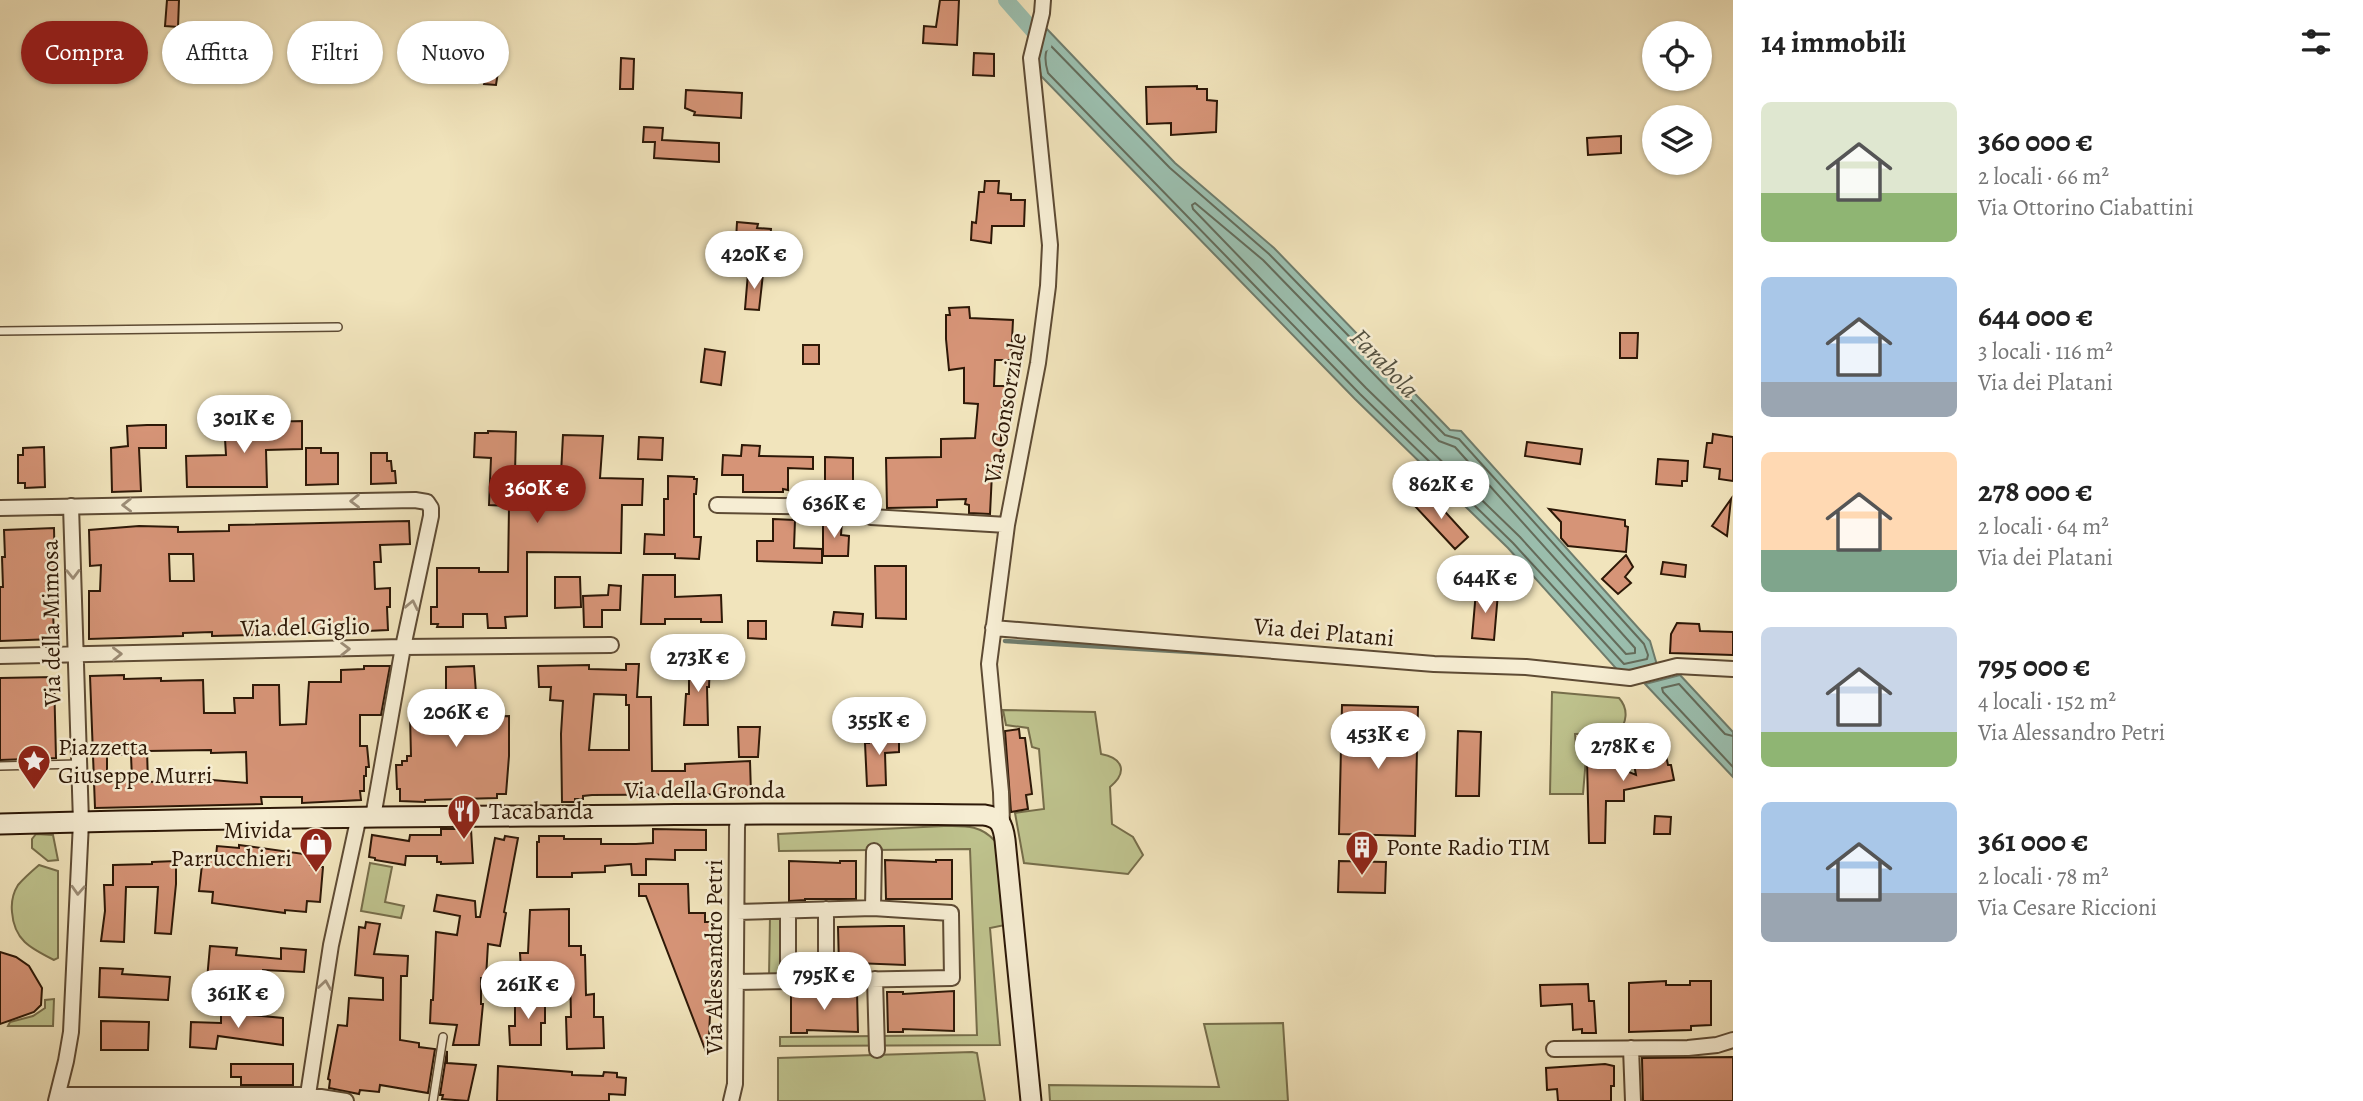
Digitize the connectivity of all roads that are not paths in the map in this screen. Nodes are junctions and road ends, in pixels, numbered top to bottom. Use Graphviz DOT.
graph roads {
  1 [pos="1043,0"];
  2 [pos="338,327"];
  3 [pos="0,331"];
  4 [pos="717,505"];
  5 [pos="71,506"];
  6 [pos="0,508"];
  7 [pos="1007,525"];
  8 [pos="993,628"];
  9 [pos="611,645"];
  10 [pos="403,647"];
  11 [pos="75,655"];
  12 [pos="0,656"];
  13 [pos="1733,669"];
  14 [pos="78,764"];
  15 [pos="0,766"];
  16 [pos="740,814"];
  17 [pos="366,816"];
  18 [pos="81,822"];
  19 [pos="0,824"];
  20 [pos="1002,824"];
  21 [pos="874,851"];
  22 [pos="873,908"];
  23 [pos="826,909"];
  24 [pos="788,911"];
  25 [pos="737,912"];
  26 [pos="875,979"];
  27 [pos="826,980"];
  28 [pos="788,981"];
  29 [pos="736,982"];
  30 [pos="443,1037"];
  31 [pos="1733,1040"];
  32 [pos="1631,1048"];
  33 [pos="877,1049"];
  34 [pos="1554,1049"];
  35 [pos="57,1098"];
  36 [pos="307,1098"];
  37 [pos="346,1101"];
  38 [pos="433,1101"];
  39 [pos="731,1101"];
  40 [pos="1031,1101"];
  41 [pos="1633,1101"];
  1 -- 7 [label="street, Via Consorziale"];
  2 -- 3 [label="lane"];
  4 -- 7 [label="street"];
  5 -- 6 [label="street"];
  10 -- 5 [label="street, one-way"];
  5 -- 11 [label="street, Via della Mimosa, one-way"];
  7 -- 8 [label="street, Via Consorziale"];
  8 -- 13 [label="street, Via dei Platani"];
  8 -- 20 [label="street, Via Consorziale"];
  9 -- 10 [label="street, Via del Giglio"];
  11 -- 10 [label="street, Via del Giglio, one-way"];
  10 -- 17 [label="street"];
  11 -- 12 [label="street, Via del Giglio"];
  11 -- 14 [label="street, Via della Mimosa"];
  14 -- 15 [label="lane"];
  14 -- 18 [label="street, Via della Mimosa"];
  16 -- 17 [label="street, Via della Gronda"];
  16 -- 20 [label="street, Via della Gronda"];
  16 -- 25 [label="street, Via Alessandro Petri"];
  17 -- 18 [label="street, Via della Gronda"];
  36 -- 17 [label="street, one-way"];
  18 -- 19 [label="street, Via della Gronda"];
  18 -- 35 [label="street, Via della Mimosa, one-way"];
  20 -- 40 [label="street"];
  21 -- 22 [label="street"];
  22 -- 23 [label="street"];
  22 -- 26 [label="street"];
  23 -- 24 [label="street"];
  23 -- 27 [label="street"];
  24 -- 25 [label="street"];
  24 -- 28 [label="street"];
  25 -- 29 [label="street, Via Alessandro Petri"];
  26 -- 27 [label="street"];
  26 -- 33 [label="street"];
  27 -- 28 [label="street"];
  28 -- 29 [label="street"];
  29 -- 39 [label="street, Via Alessandro Petri"];
  30 -- 38 [label="lane"];
  31 -- 32 [label="street"];
  32 -- 34 [label="street"];
  32 -- 41 [label="street"];
  35 -- 36 [label="street"];
  36 -- 37 [label="street"];
}
